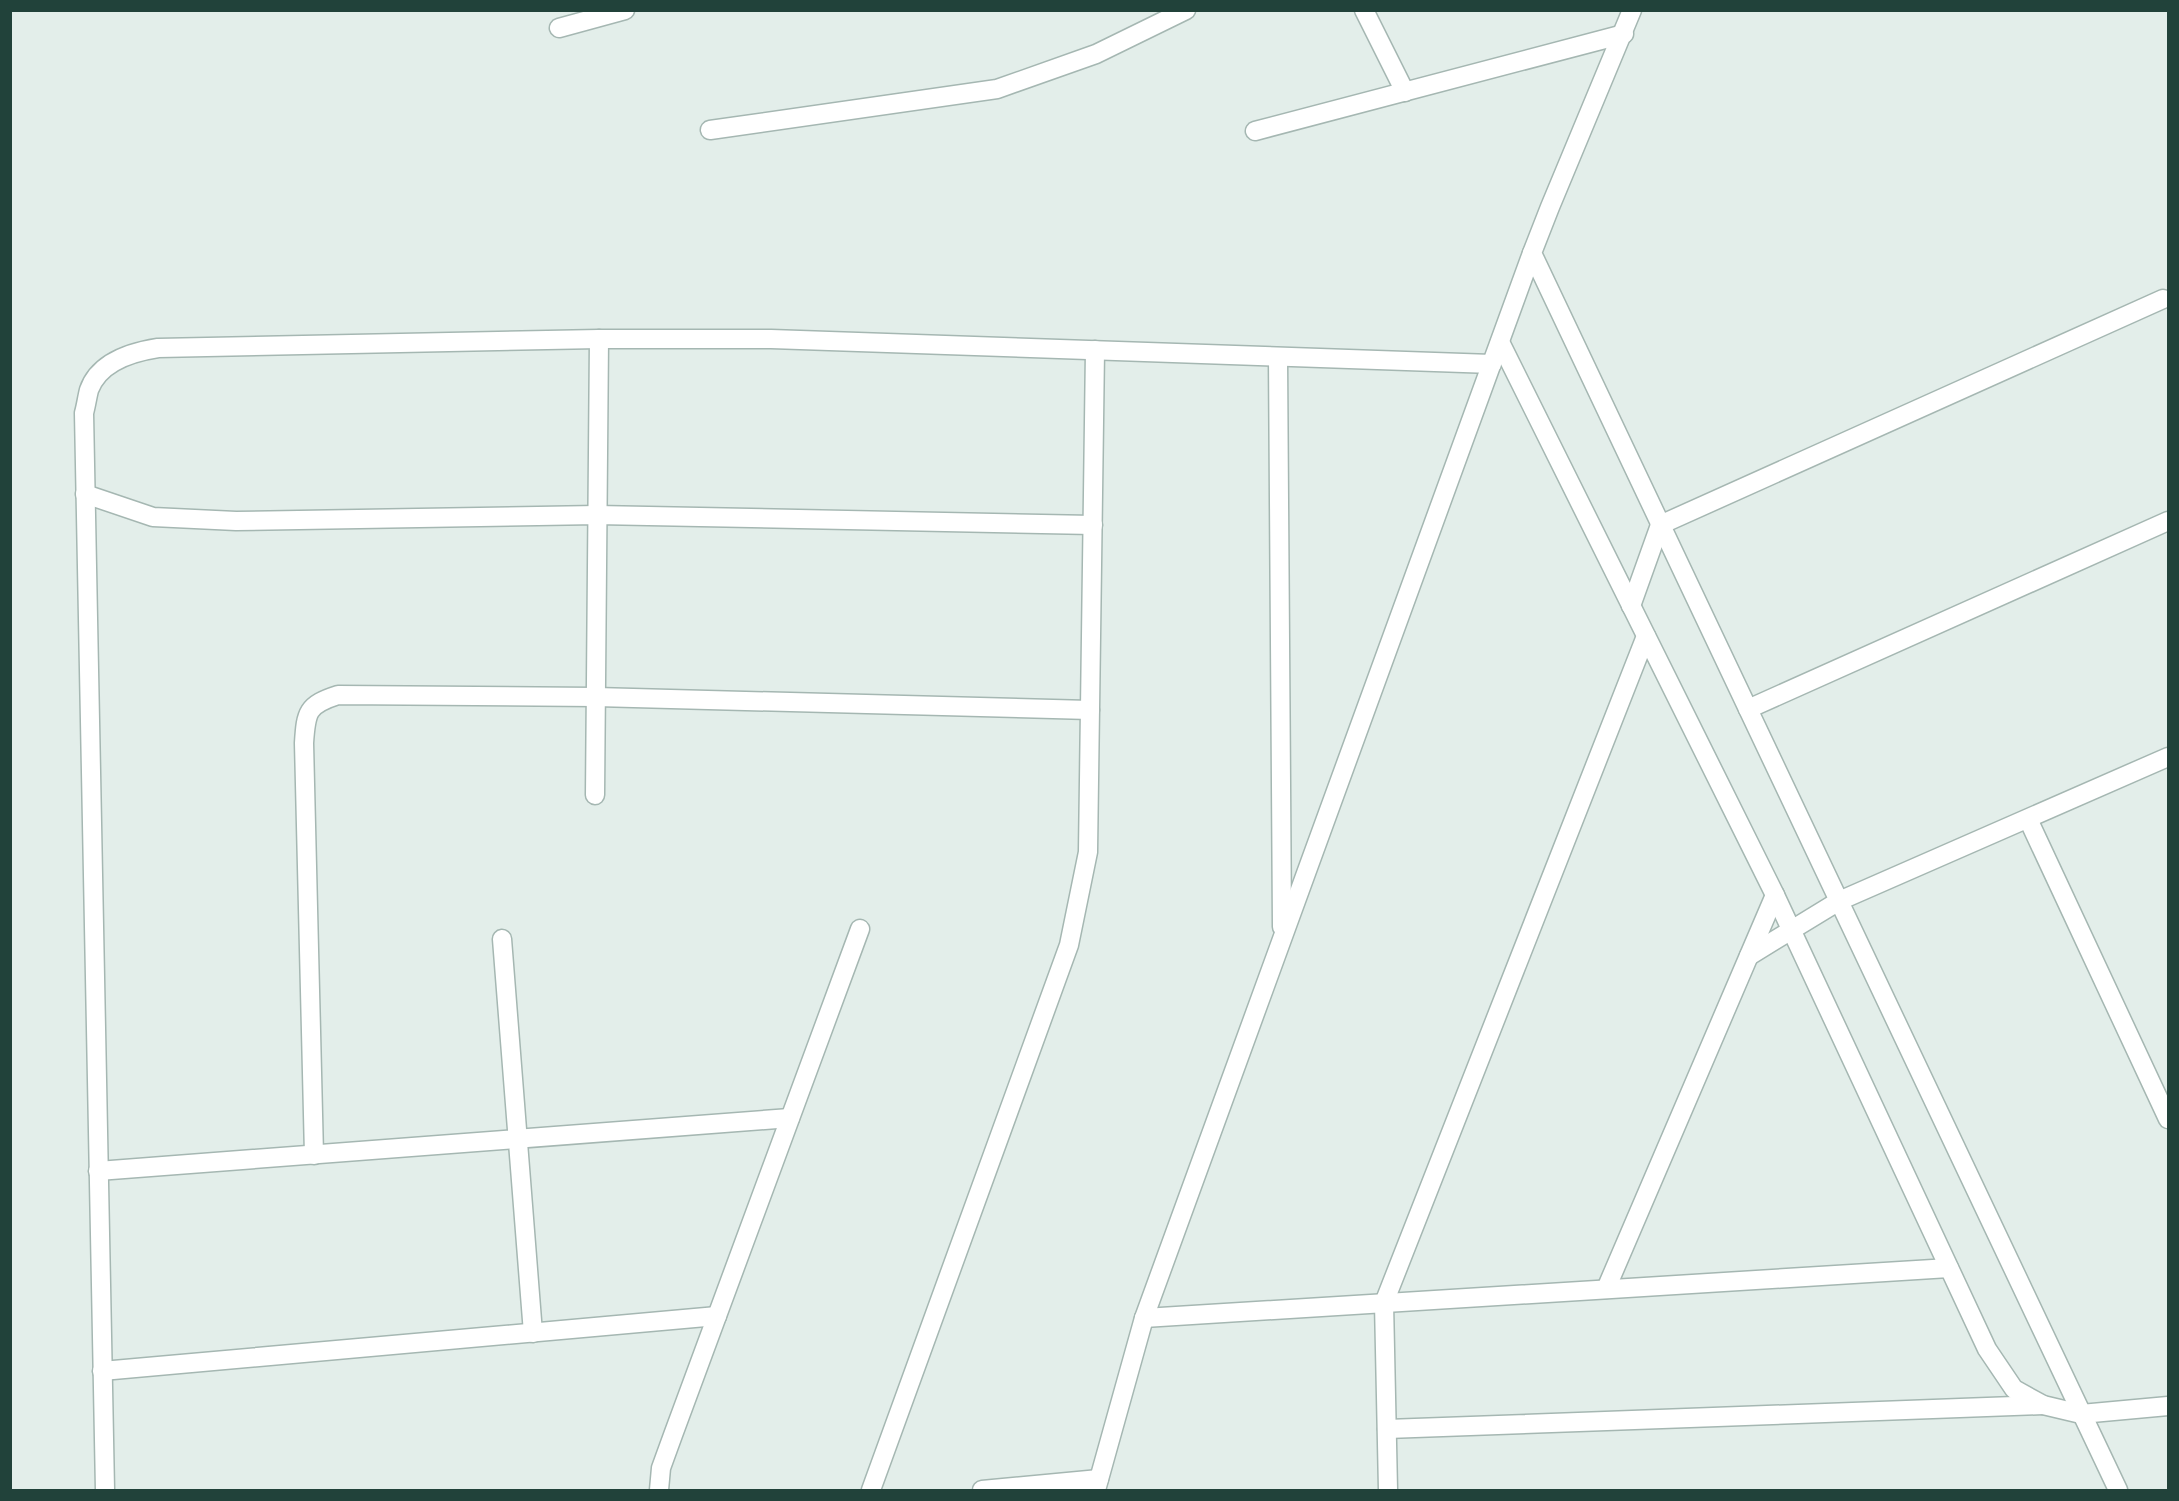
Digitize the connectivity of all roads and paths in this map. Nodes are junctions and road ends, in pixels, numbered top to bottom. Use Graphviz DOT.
graph roads {
  1 [pos="625,10"];
  2 [pos="1186,10"];
  3 [pos="1364,10"];
  4 [pos="1632,10"];
  5 [pos="559,28"];
  6 [pos="1624,34"];
  7 [pos="1405,92"];
  8 [pos="710,130"];
  9 [pos="1255,131"];
  10 [pos="1532,253"];
  11 [pos="2163,299"];
  12 [pos="599,339"];
  13 [pos="1500,342"];
  14 [pos="1095,350"];
  15 [pos="1278,357"];
  16 [pos="1492,364"];
  17 [pos="86,494"];
  18 [pos="597,515"];
  19 [pos="2169,521"];
  20 [pos="1093,525"];
  21 [pos="1660,525"];
  22 [pos="1631,606"];
  23 [pos="1646,636"];
  24 [pos="596,697"];
  25 [pos="1748,709"];
  26 [pos="1090,710"];
  27 [pos="2169,757"];
  28 [pos="595,795"];
  29 [pos="2028,819"];
  30 [pos="1775,895"];
  31 [pos="1839,901"];
  32 [pos="860,929"];
  33 [pos="1791,931"];
  34 [pos="1282,937"];
  35 [pos="502,939"];
  36 [pos="1749,956"];
  37 [pos="790,1118"];
  38 [pos="2169,1119"];
  39 [pos="517,1139"];
  40 [pos="314,1155"];
  41 [pos="98,1172"];
  42 [pos="1949,1269"];
  43 [pos="1606,1289"];
  44 [pos="1384,1303"];
  45 [pos="717,1316"];
  46 [pos="1143,1318"];
  47 [pos="532,1333"];
  48 [pos="102,1371"];
  49 [pos="2043,1405"];
  50 [pos="2169,1406"];
  51 [pos="2081,1414"];
  52 [pos="1387,1430"];
  53 [pos="1097,1485"];
  54 [pos="105,1491"];
  55 [pos="659,1491"];
  56 [pos="871,1491"];
  57 [pos="982,1491"];
  58 [pos="1388,1491"];
  59 [pos="2118,1491"];
  1 -- 5 [label="street"];
  2 -- 8 [label="street"];
  3 -- 7 [label="street"];
  4 -- 6 [label="street"];
  6 -- 7 [label="street"];
  6 -- 10 [label="street"];
  7 -- 9 [label="street"];
  10 -- 13 [label="street"];
  10 -- 21 [label="street"];
  11 -- 21 [label="street"];
  12 -- 14 [label="street"];
  12 -- 17 [label="street"];
  12 -- 18 [label="street"];
  13 -- 16 [label="street"];
  13 -- 22 [label="street"];
  14 -- 15 [label="street"];
  14 -- 20 [label="street"];
  15 -- 16 [label="street"];
  15 -- 34 [label="street"];
  16 -- 34 [label="street"];
  17 -- 18 [label="street"];
  17 -- 41 [label="street"];
  18 -- 20 [label="street"];
  18 -- 24 [label="street"];
  19 -- 25 [label="street"];
  20 -- 26 [label="street"];
  21 -- 22 [label="street"];
  21 -- 25 [label="street"];
  22 -- 23 [label="street"];
  23 -- 30 [label="street"];
  23 -- 44 [label="street"];
  24 -- 26 [label="street"];
  24 -- 28 [label="street"];
  24 -- 40 [label="street"];
  25 -- 31 [label="street"];
  26 -- 56 [label="street"];
  27 -- 29 [label="street"];
  29 -- 31 [label="street"];
  29 -- 38 [label="street"];
  30 -- 33 [label="street"];
  30 -- 36 [label="street"];
  31 -- 33 [label="street"];
  31 -- 51 [label="street"];
  32 -- 37 [label="street"];
  33 -- 36 [label="street"];
  33 -- 42 [label="street"];
  34 -- 46 [label="street"];
  35 -- 39 [label="street"];
  36 -- 43 [label="street"];
  37 -- 39 [label="street"];
  37 -- 45 [label="street"];
  39 -- 40 [label="street"];
  39 -- 47 [label="street"];
  40 -- 41 [label="street"];
  41 -- 48 [label="street"];
  42 -- 43 [label="street"];
  42 -- 49 [label="street"];
  43 -- 44 [label="street"];
  44 -- 46 [label="street"];
  44 -- 52 [label="street"];
  45 -- 47 [label="street"];
  45 -- 55 [label="street"];
  46 -- 53 [label="street"];
  47 -- 48 [label="street"];
  48 -- 54 [label="street"];
  49 -- 51 [label="street"];
  49 -- 52 [label="street"];
  50 -- 51 [label="street"];
  51 -- 59 [label="street"];
  52 -- 58 [label="street"];
  53 -- 57 [label="street"];
}
